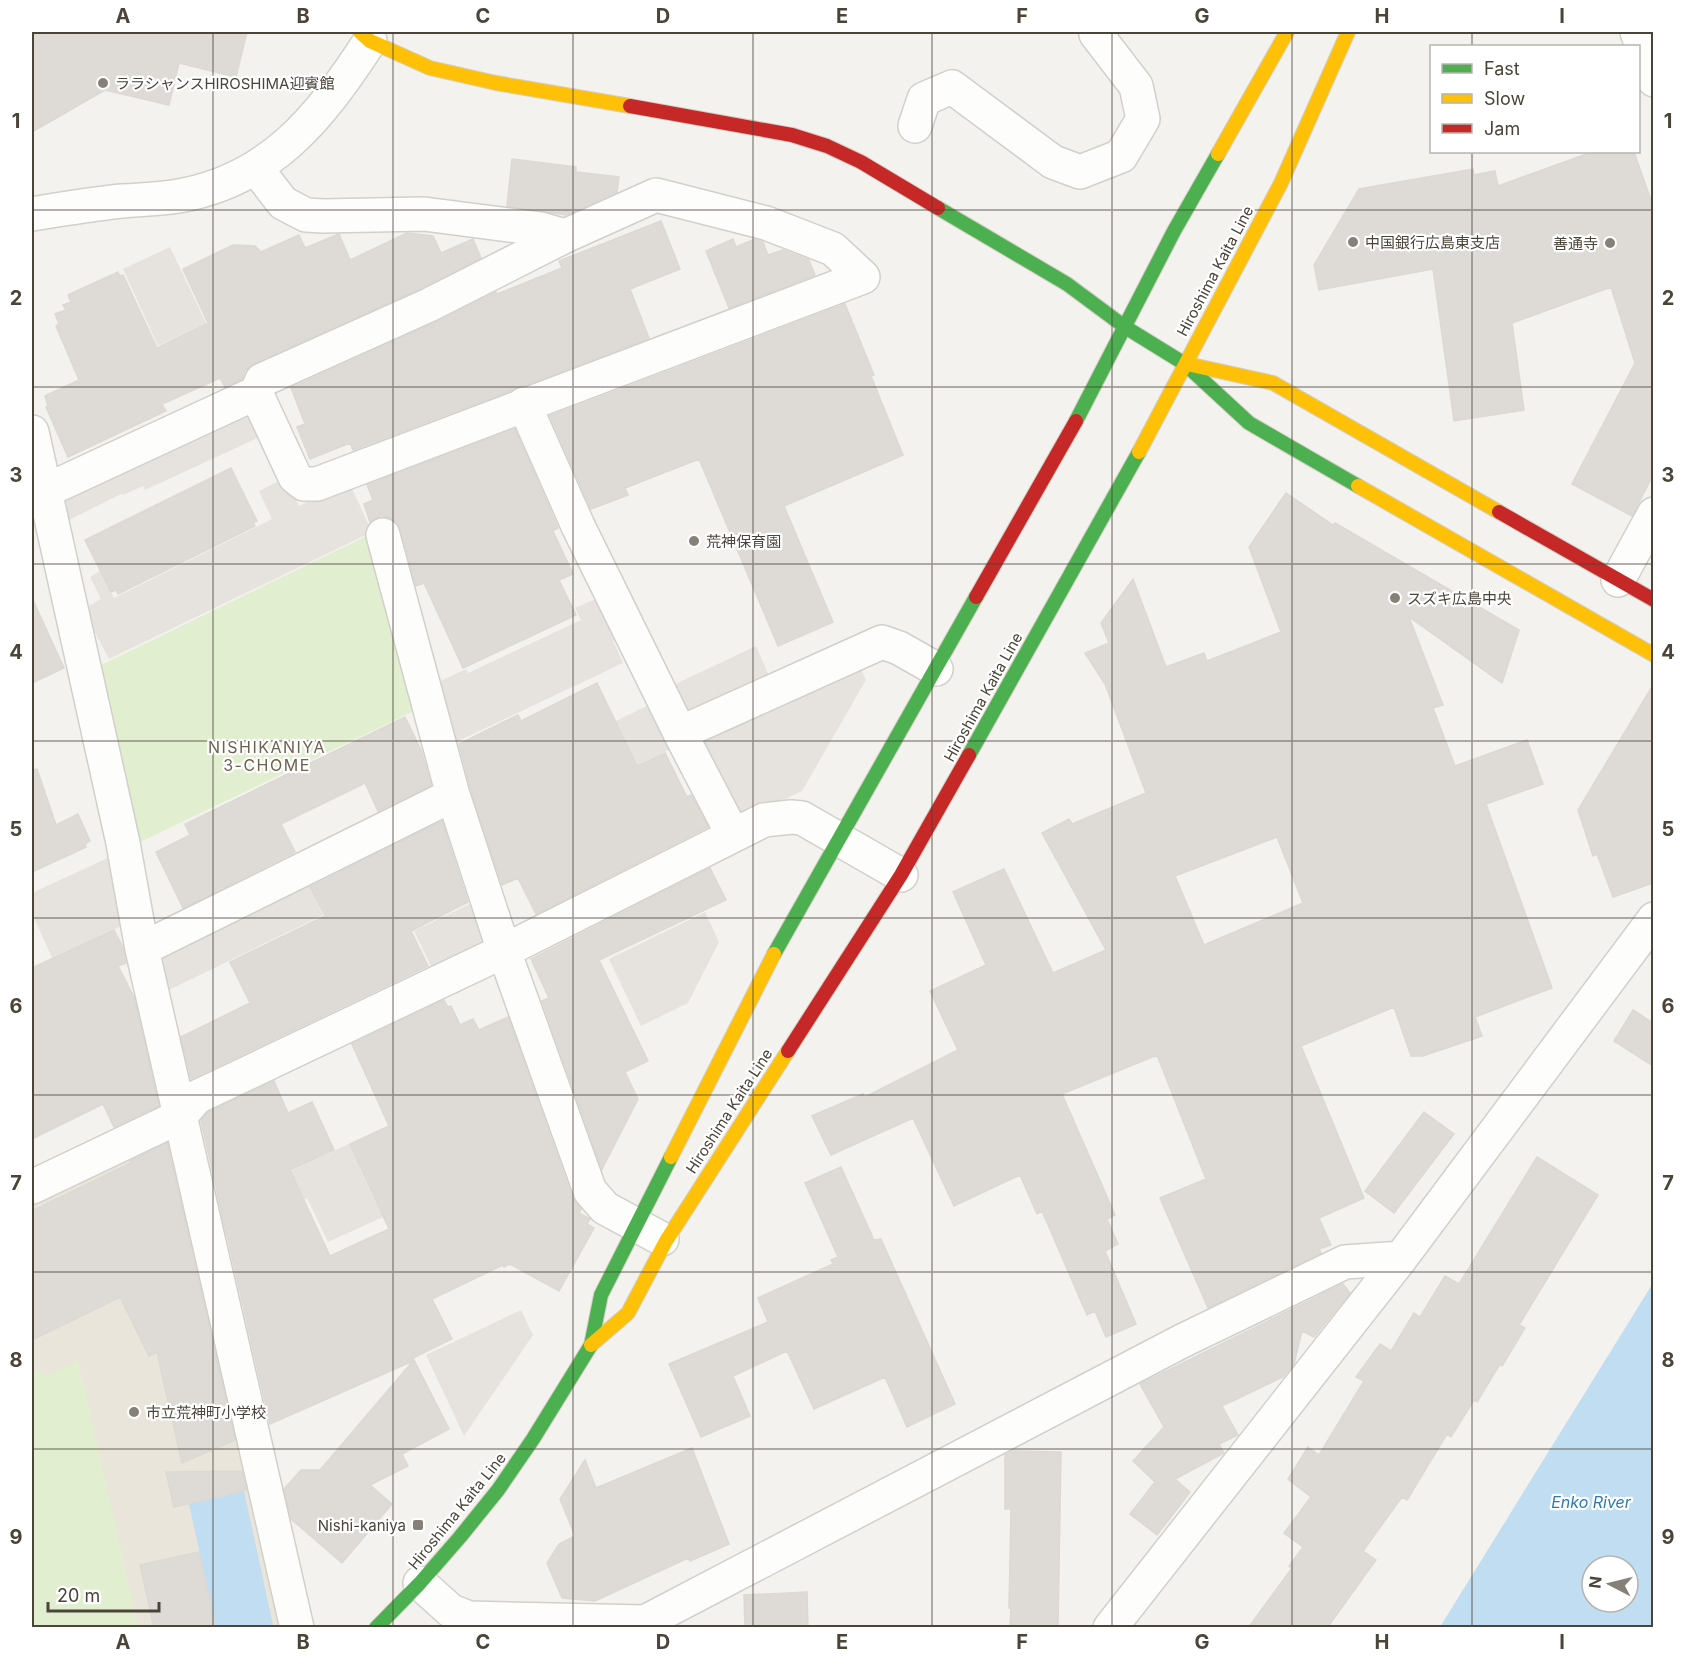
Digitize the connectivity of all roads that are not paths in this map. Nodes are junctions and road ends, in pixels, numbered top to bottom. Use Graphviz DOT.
graph roads {
  1 [pos="1096,32"];
  2 [pos="1287,32"];
  3 [pos="1348,32"];
  4 [pos="1637,32"];
  5 [pos="365,36"];
  6 [pos="1653,80"];
  7 [pos="915,126"];
  8 [pos="256,168"];
  9 [pos="32,214"];
  10 [pos="565,236"];
  11 [pos="1125,327"];
  12 [pos="1185,364"];
  13 [pos="256,393"];
  14 [pos="524,404"];
  15 [pos="32,432"];
  16 [pos="38,491"];
  17 [pos="1653,514"];
  18 [pos="383,535"];
  19 [pos="1618,580"];
  20 [pos="1653,600"];
  21 [pos="1653,655"];
  22 [pos="936,669"];
  23 [pos="680,733"];
  24 [pos="453,795"];
  25 [pos="733,835"];
  26 [pos="838,839"];
  27 [pos="901,876"];
  28 [pos="1653,919"];
  29 [pos="142,949"];
  30 [pos="504,951"];
  31 [pos="181,1115"];
  32 [pos="32,1187"];
  33 [pos="636,1225"];
  34 [pos="666,1241"];
  35 [pos="1401,1258"];
  36 [pos="591,1345"];
  37 [pos="420,1583"];
  38 [pos="660,1621"];
  39 [pos="297,1628"];
  40 [pos="376,1628"];
  41 [pos="1110,1628"];
  1 -- 7 [label="street"];
  2 -- 11 [label="main road, Hiroshima Kaita Line"];
  3 -- 12 [label="main road, Hiroshima Kaita Line"];
  4 -- 6 [label="street"];
  5 -- 8 [label="street"];
  5 -- 11 [label="main road"];
  8 -- 9 [label="street"];
  8 -- 10 [label="street"];
  10 -- 13 [label="street"];
  10 -- 14 [label="street"];
  11 -- 12 [label="main road"];
  11 -- 22 [label="main road, Hiroshima Kaita Line"];
  12 -- 19 [label="main road"];
  12 -- 21 [label="main road"];
  12 -- 27 [label="main road, Hiroshima Kaita Line"];
  13 -- 14 [label="street"];
  13 -- 16 [label="street"];
  14 -- 23 [label="street"];
  15 -- 16 [label="street"];
  16 -- 29 [label="street"];
  17 -- 19 [label="street"];
  18 -- 24 [label="street"];
  19 -- 20 [label="main road"];
  22 -- 23 [label="street"];
  22 -- 26 [label="main road, Hiroshima Kaita Line"];
  23 -- 25 [label="street"];
  24 -- 29 [label="street"];
  24 -- 30 [label="street"];
  25 -- 26 [label="street"];
  25 -- 30 [label="street"];
  26 -- 27 [label="street"];
  26 -- 33 [label="main road, Hiroshima Kaita Line"];
  27 -- 34 [label="main road, Hiroshima Kaita Line"];
  28 -- 35 [label="street"];
  29 -- 31 [label="street"];
  30 -- 31 [label="street"];
  30 -- 33 [label="street"];
  31 -- 32 [label="street"];
  31 -- 39 [label="street"];
  33 -- 34 [label="street"];
  33 -- 36 [label="main road, Hiroshima Kaita Line"];
  34 -- 36 [label="main road, Hiroshima Kaita Line"];
  35 -- 38 [label="street"];
  35 -- 41 [label="street"];
  36 -- 37 [label="main road, Hiroshima Kaita Line"];
  37 -- 38 [label="street"];
  37 -- 40 [label="main road, Hiroshima Kaita Line"];
}
